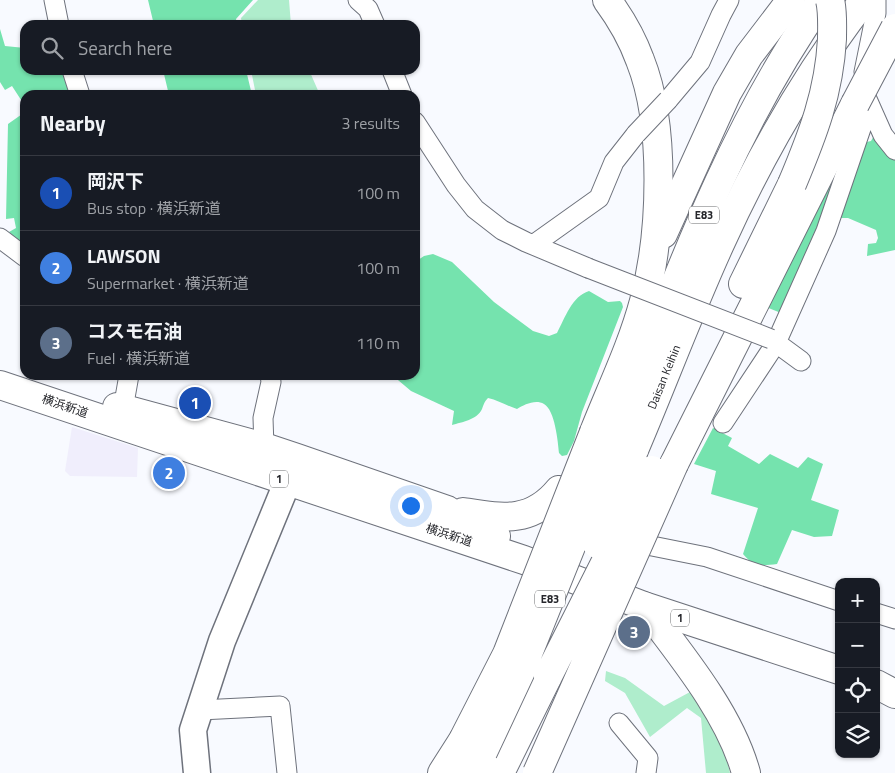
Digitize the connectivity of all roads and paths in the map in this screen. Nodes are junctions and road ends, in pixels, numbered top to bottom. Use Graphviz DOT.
graph roads {
  1 [pos="54,0"];
  2 [pos="358,0"];
  3 [pos="607,0"];
  4 [pos="729,0"];
  5 [pos="791,0"];
  6 [pos="822,0"];
  7 [pos="830,0"];
  8 [pos="864,0"];
  9 [pos="876,0"];
  10 [pos="58,20"];
  11 [pos="373,20"];
  12 [pos="895,28"];
  13 [pos="74,75"];
  14 [pos="394,75"];
  15 [pos="78,90"];
  16 [pos="400,90"];
  17 [pos="862,104"];
  18 [pos="420,130"];
  19 [pos="895,150"];
  20 [pos="663,234"];
  21 [pos="0,238"];
  22 [pos="533,245"];
  23 [pos="20,253"];
  24 [pos="774,341"];
  25 [pos="802,361"];
  26 [pos="0,371"];
  27 [pos="20,378"];
  28 [pos="28,380"];
  29 [pos="128,380"];
  30 [pos="271,380"];
  31 [pos="0,385"];
  32 [pos="123,409"];
  33 [pos="723,423"];
  34 [pos="264,447"];
  35 [pos="635,449"];
  36 [pos="292,470"];
  37 [pos="559,490"];
  38 [pos="447,510"];
  39 [pos="527,548"];
  40 [pos="835,600"];
  41 [pos="644,606"];
  42 [pos="880,613"];
  43 [pos="895,619"];
  44 [pos="835,650"];
  45 [pos="880,666"];
  46 [pos="835,669"];
  47 [pos="895,673"];
  48 [pos="880,686"];
  49 [pos="895,694"];
  50 [pos="200,710"];
  51 [pos="619,722"];
  52 [pos="484,761"];
  53 [pos="197,773"];
  54 [pos="287,773"];
  55 [pos="442,773"];
  56 [pos="537,773"];
  57 [pos="646,773"];
  58 [pos="746,773"];
  1 -- 10 [label="street"];
  2 -- 11 [label="street"];
  3 -- 35 [label="highway"];
  4 -- 22 [label="street, bridge"];
  5 -- 20 [label="highway"];
  6 -- 35 [label="highway, Daisan Keihin / E83"];
  7 -- 35 [label="highway, bridge"];
  8 -- 35 [label="highway, Daisan Keihin / E83"];
  9 -- 17 [label="street"];
  12 -- 17 [label="highway, bridge"];
  13 -- 15 [label="street"];
  14 -- 16 [label="street"];
  17 -- 19 [label="street"];
  17 -- 24 [label="street"];
  17 -- 35 [label="highway"];
  18 -- 22 [label="street"];
  21 -- 23 [label="street"];
  22 -- 24 [label="street, bridge"];
  24 -- 25 [label="street"];
  24 -- 33 [label="street"];
  26 -- 27 [label="highway, 横浜新道 / 1"];
  28 -- 32 [label="highway, 横浜新道 / 1"];
  29 -- 32 [label="street"];
  30 -- 34 [label="street"];
  31 -- 36 [label="highway, 横浜新道 / 1"];
  32 -- 34 [label="highway, 横浜新道 / 1"];
  34 -- 36 [label="highway, 横浜新道 / 1"];
  35 -- 52 [label="highway, Daisan Keihin / E83, bridge"];
  35 -- 52 [label="highway, Daisan Keihin / E83, bridge"];
  35 -- 56 [label="highway, bridge"];
  36 -- 38 [label="highway, 横浜新道 / 1"];
  36 -- 41 [label="highway, 横浜新道 / 1"];
  36 -- 50 [label="street"];
  37 -- 38 [label="highway"];
  38 -- 39 [label="highway, 横浜新道 / 1"];
  39 -- 40 [label="street"];
  39 -- 44 [label="highway, 横浜新道 / 1"];
  41 -- 46 [label="highway, 横浜新道 / 1"];
  41 -- 58 [label="highway"];
  42 -- 43 [label="street"];
  45 -- 47 [label="highway"];
  48 -- 49 [label="highway"];
  50 -- 53 [label="street"];
  50 -- 54 [label="street"];
  51 -- 57 [label="street"];
  52 -- 55 [label="highway"];
}
